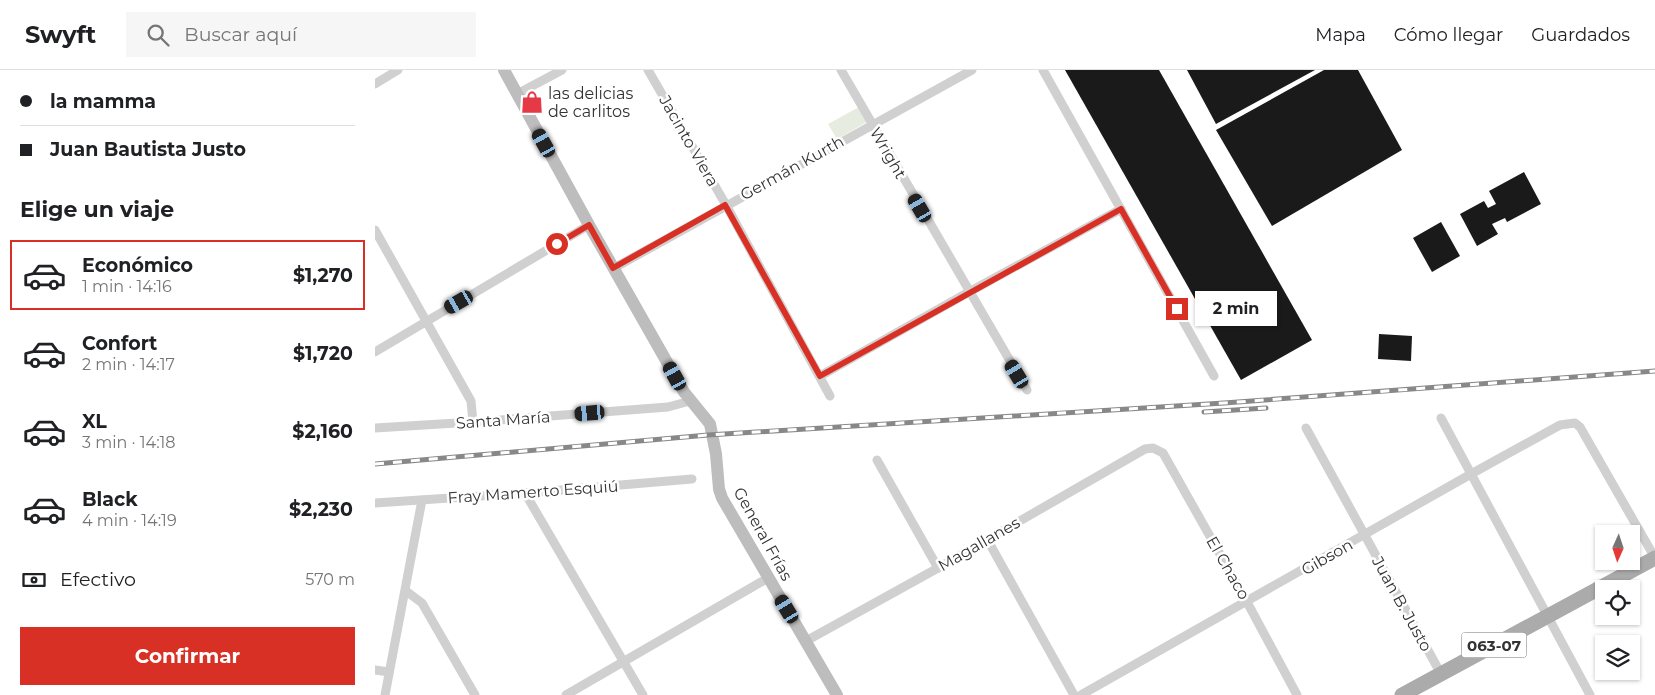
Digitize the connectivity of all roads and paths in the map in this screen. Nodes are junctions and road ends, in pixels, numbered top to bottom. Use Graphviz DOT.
graph roads {
  1 [pos="398,70"];
  2 [pos="504,70"];
  3 [pos="562,70"];
  4 [pos="648,70"];
  5 [pos="841,70"];
  6 [pos="972,70"];
  7 [pos="1043,70"];
  8 [pos="375,84"];
  9 [pos="517,94"];
  10 [pos="872,124"];
  11 [pos="725,205"];
  12 [pos="1121,209"];
  13 [pos="589,225"];
  14 [pos="375,230"];
  15 [pos="613,268"];
  16 [pos="969,292"];
  17 [pos="426,321"];
  18 [pos="375,352"];
  19 [pos="820,376"];
  20 [pos="1215,376"];
  21 [pos="1027,390"];
  22 [pos="830,396"];
  23 [pos="691,401"];
  24 [pos="1441,418"];
  25 [pos="473,422"];
  26 [pos="375,428"];
  27 [pos="1306,428"];
  28 [pos="1153,448"];
  29 [pos="877,460"];
  30 [pos="1471,474"];
  31 [pos="692,479"];
  32 [pos="525,493"];
  33 [pos="422,500"];
  34 [pos="375,503"];
  35 [pos="1364,536"];
  36 [pos="987,539"];
  37 [pos="1655,558"];
  38 [pos="938,568"];
  39 [pos="768,578"];
  40 [pos="406,591"];
  41 [pos="1247,602"];
  42 [pos="1547,615"];
  43 [pos="806,640"];
  44 [pos="624,662"];
  45 [pos="375,670"];
  46 [pos="389,672"];
  47 [pos="1441,674"];
  48 [pos="385,695"];
  49 [pos="475,695"];
  50 [pos="566,695"];
  51 [pos="643,695"];
  52 [pos="837,695"];
  53 [pos="1074,695"];
  54 [pos="1081,695"];
  55 [pos="1297,695"];
  56 [pos="1403,695"];
  57 [pos="1590,695"];
  1 -- 8 [label="street"];
  2 -- 9 [label="main road, General Frías"];
  3 -- 9 [label="street"];
  4 -- 11 [label="street, Jacinto Viera"];
  5 -- 10 [label="street, Wright"];
  6 -- 10 [label="street, Germán Kurth"];
  7 -- 12 [label="street"];
  9 -- 13 [label="main road, General Frías"];
  10 -- 11 [label="street, Germán Kurth"];
  10 -- 16 [label="street, Wright"];
  11 -- 15 [label="street, Germán Kurth"];
  11 -- 19 [label="street, Jacinto Viera"];
  12 -- 16 [label="street"];
  12 -- 20 [label="street"];
  13 -- 15 [label="main road, General Frías"];
  13 -- 17 [label="street"];
  14 -- 17 [label="street"];
  15 -- 23 [label="main road, General Frías"];
  16 -- 19 [label="street"];
  16 -- 21 [label="street, Wright"];
  17 -- 18 [label="street"];
  17 -- 25 [label="street"];
  19 -- 22 [label="street, Jacinto Viera"];
  23 -- 25 [label="street, Santa María"];
  23 -- 39 [label="main road, General Frías"];
  24 -- 30 [label="street"];
  25 -- 26 [label="street, Santa María"];
  27 -- 35 [label="street, Juan B. Justo"];
  28 -- 36 [label="street, Magallanes"];
  28 -- 41 [label="street, El Chaco"];
  29 -- 38 [label="street"];
  30 -- 35 [label="street, Gibson"];
  30 -- 37 [label="street, Gibson"];
  30 -- 42 [label="street"];
  31 -- 32 [label="street, Fray Mamerto Esquiú"];
  32 -- 33 [label="street, Fray Mamerto Esquiú"];
  32 -- 44 [label="street"];
  33 -- 34 [label="street, Fray Mamerto Esquiú"];
  33 -- 40 [label="street"];
  35 -- 41 [label="street, Gibson"];
  35 -- 47 [label="street, Juan B. Justo"];
  36 -- 38 [label="street, Magallanes"];
  36 -- 53 [label="street"];
  37 -- 42 [label="main road, 063-07"];
  38 -- 43 [label="street, Magallanes"];
  39 -- 43 [label="main road, General Frías"];
  39 -- 44 [label="street"];
  40 -- 46 [label="street"];
  40 -- 49 [label="street"];
  41 -- 54 [label="street, Gibson"];
  41 -- 55 [label="street, El Chaco"];
  42 -- 47 [label="main road, 063-07"];
  42 -- 57 [label="street"];
  43 -- 52 [label="main road, General Frías"];
  44 -- 50 [label="street"];
  44 -- 51 [label="street"];
  45 -- 46 [label="street"];
  46 -- 48 [label="street"];
  47 -- 56 [label="main road, 063-07"];
}
